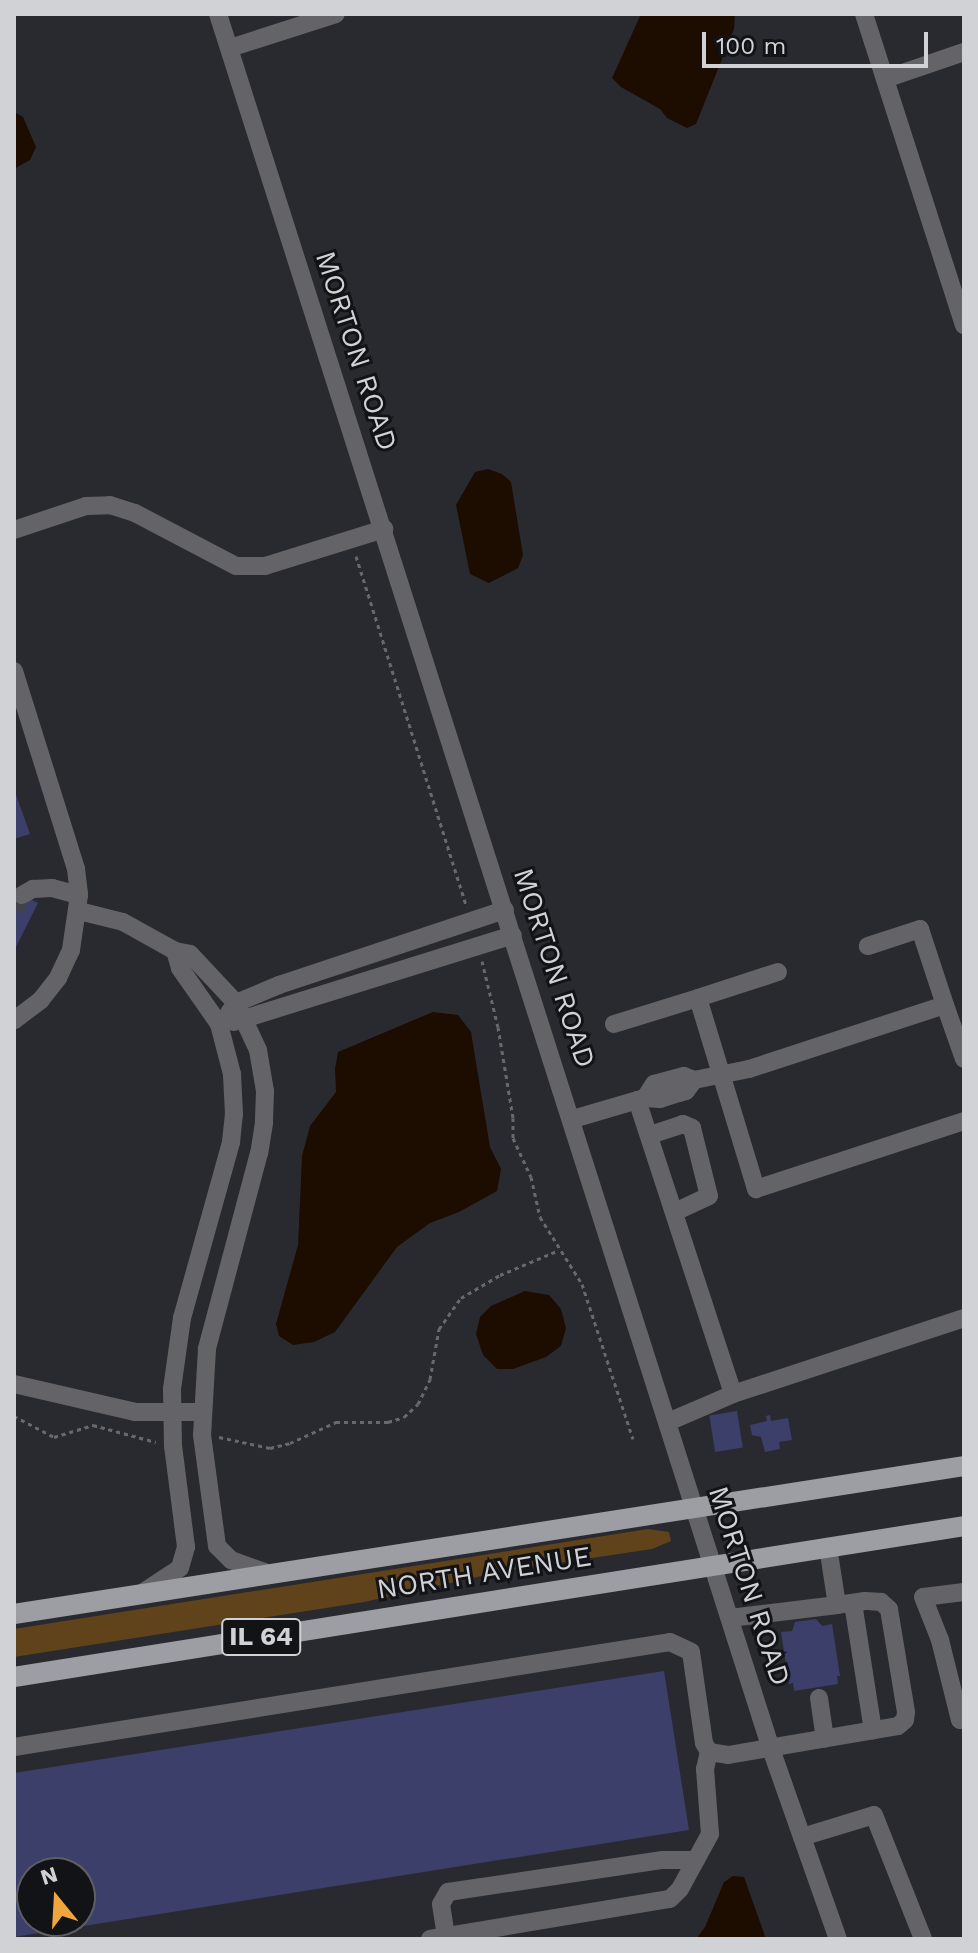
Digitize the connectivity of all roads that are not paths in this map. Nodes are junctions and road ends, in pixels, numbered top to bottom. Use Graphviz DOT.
graph roads {
  1 [pos="218,14"];
  2 [pos="336,14"];
  3 [pos="864,14"];
  4 [pos="230,48"];
  5 [pos="964,52"];
  6 [pos="885,79"];
  7 [pos="964,325"];
  8 [pos="384,529"];
  9 [pos="14,530"];
  10 [pos="14,671"];
  11 [pos="22,895"];
  12 [pos="79,903"];
  13 [pos="505,910"];
  14 [pos="513,935"];
  15 [pos="868,946"];
  16 [pos="175,951"];
  17 [pos="778,972"];
  18 [pos="698,998"];
  19 [pos="236,1003"];
  20 [pos="945,1005"];
  21 [pos="17,1012"];
  22 [pos="246,1021"];
  23 [pos="219,1024"];
  24 [pos="614,1024"];
  25 [pos="964,1059"];
  26 [pos="724,1075"];
  27 [pos="641,1099"];
  28 [pos="573,1119"];
  29 [pos="964,1121"];
  30 [pos="650,1135"];
  31 [pos="674,1212"];
  32 [pos="964,1318"];
  33 [pos="14,1384"];
  34 [pos="733,1394"];
  35 [pos="170,1412"];
  36 [pos="202,1412"];
  37 [pos="668,1422"];
  38 [pos="964,1466"];
  39 [pos="694,1507"];
  40 [pos="964,1526"];
  41 [pos="828,1547"];
  42 [pos="713,1565"];
  43 [pos="270,1574"];
  44 [pos="964,1592"];
  45 [pos="142,1593"];
  46 [pos="845,1604"];
  47 [pos="14,1614"];
  48 [pos="730,1618"];
  49 [pos="14,1677"];
  50 [pos="819,1698"];
  51 [pos="964,1719"];
  52 [pos="873,1730"];
  53 [pos="825,1739"];
  54 [pos="14,1747"];
  55 [pos="771,1749"];
  56 [pos="709,1752"];
  57 [pos="802,1837"];
  58 [pos="696,1860"];
  59 [pos="438,1938"];
  60 [pos="838,1939"];
  61 [pos="923,1939"];
  1 -- 4 [label="street, MORTON ROAD"];
  2 -- 4 [label="street"];
  3 -- 6 [label="street"];
  4 -- 8 [label="street, MORTON ROAD"];
  5 -- 6 [label="street"];
  6 -- 7 [label="street"];
  8 -- 9 [label="street"];
  8 -- 13 [label="street, MORTON ROAD"];
  10 -- 12 [label="street"];
  11 -- 12 [label="street"];
  12 -- 16 [label="street"];
  12 -- 21 [label="street"];
  13 -- 14 [label="street, MORTON ROAD"];
  13 -- 19 [label="street"];
  14 -- 22 [label="street"];
  14 -- 28 [label="street, MORTON ROAD"];
  15 -- 20 [label="street"];
  16 -- 19 [label="street"];
  16 -- 23 [label="street"];
  17 -- 18 [label="street"];
  18 -- 24 [label="street"];
  18 -- 26 [label="street"];
  19 -- 22 [label="street"];
  19 -- 23 [label="street"];
  20 -- 25 [label="street"];
  20 -- 26 [label="street"];
  22 -- 23 [label="street"];
  22 -- 36 [label="street"];
  23 -- 35 [label="street"];
  26 -- 27 [label="street"];
  26 -- 29 [label="street"];
  27 -- 28 [label="street"];
  27 -- 30 [label="street"];
  28 -- 37 [label="street, MORTON ROAD"];
  30 -- 31 [label="street"];
  30 -- 31 [label="street"];
  31 -- 34 [label="street"];
  32 -- 34 [label="street"];
  33 -- 35 [label="street"];
  34 -- 37 [label="street"];
  35 -- 36 [label="street"];
  35 -- 45 [label="street"];
  36 -- 43 [label="street"];
  37 -- 39 [label="street, MORTON ROAD"];
  38 -- 39 [label="main road, NORTH AVENUE / IL 64"];
  39 -- 42 [label="street, MORTON ROAD"];
  39 -- 43 [label="main road, NORTH AVENUE / IL 64"];
  40 -- 41 [label="main road, NORTH AVENUE / IL 64"];
  41 -- 42 [label="main road, NORTH AVENUE / IL 64"];
  41 -- 46 [label="street"];
  42 -- 48 [label="street, MORTON ROAD"];
  42 -- 49 [label="main road, NORTH AVENUE / IL 64"];
  43 -- 45 [label="main road, NORTH AVENUE / IL 64"];
  44 -- 51 [label="street"];
  45 -- 47 [label="main road, NORTH AVENUE / IL 64"];
  46 -- 48 [label="street"];
  46 -- 52 [label="street"];
  46 -- 52 [label="street"];
  48 -- 55 [label="street, MORTON ROAD"];
  50 -- 53 [label="street"];
  52 -- 53 [label="street"];
  53 -- 55 [label="street"];
  54 -- 56 [label="street"];
  55 -- 56 [label="street"];
  55 -- 57 [label="street, MORTON ROAD"];
  56 -- 58 [label="street"];
  57 -- 60 [label="street, MORTON ROAD"];
  57 -- 61 [label="street"];
  58 -- 59 [label="street"];
  58 -- 59 [label="street"];
}
